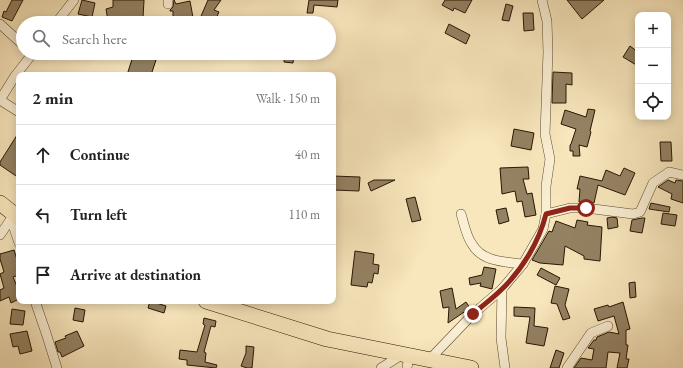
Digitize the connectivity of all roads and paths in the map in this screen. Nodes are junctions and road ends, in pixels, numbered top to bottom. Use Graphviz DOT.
graph roads {
  1 [pos="74,0"];
  2 [pos="542,0"];
  3 [pos="61,16"];
  4 [pos="0,24"];
  5 [pos="16,39"];
  6 [pos="27,60"];
  7 [pos="18,72"];
  8 [pos="16,75"];
  9 [pos="0,100"];
  10 [pos="16,110"];
  11 [pos="683,175"];
  12 [pos="0,203"];
  13 [pos="461,214"];
  14 [pos="546,214"];
  15 [pos="15,217"];
  16 [pos="0,235"];
  17 [pos="523,264"];
  18 [pos="502,290"];
  19 [pos="36,304"];
  20 [pos="216,304"];
  21 [pos="608,326"];
  22 [pos="406,359"];
  23 [pos="429,360"];
  24 [pos="57,368"];
  25 [pos="381,368"];
  26 [pos="471,368"];
  27 [pos="505,368"];
  28 [pos="567,368"];
  1 -- 3 [label="street"];
  2 -- 14 [label="street"];
  4 -- 5 [label="street"];
  6 -- 7 [label="street"];
  8 -- 9 [label="street"];
  9 -- 10 [label="street"];
  11 -- 14 [label="street"];
  12 -- 15 [label="main road"];
  13 -- 17 [label="street"];
  14 -- 17 [label="street"];
  15 -- 16 [label="street"];
  17 -- 18 [label="street"];
  18 -- 23 [label="street"];
  18 -- 27 [label="street"];
  19 -- 24 [label="street"];
  20 -- 22 [label="main road"];
  21 -- 28 [label="street"];
  22 -- 23 [label="main road"];
  22 -- 25 [label="street"];
  23 -- 26 [label="main road"];
}
